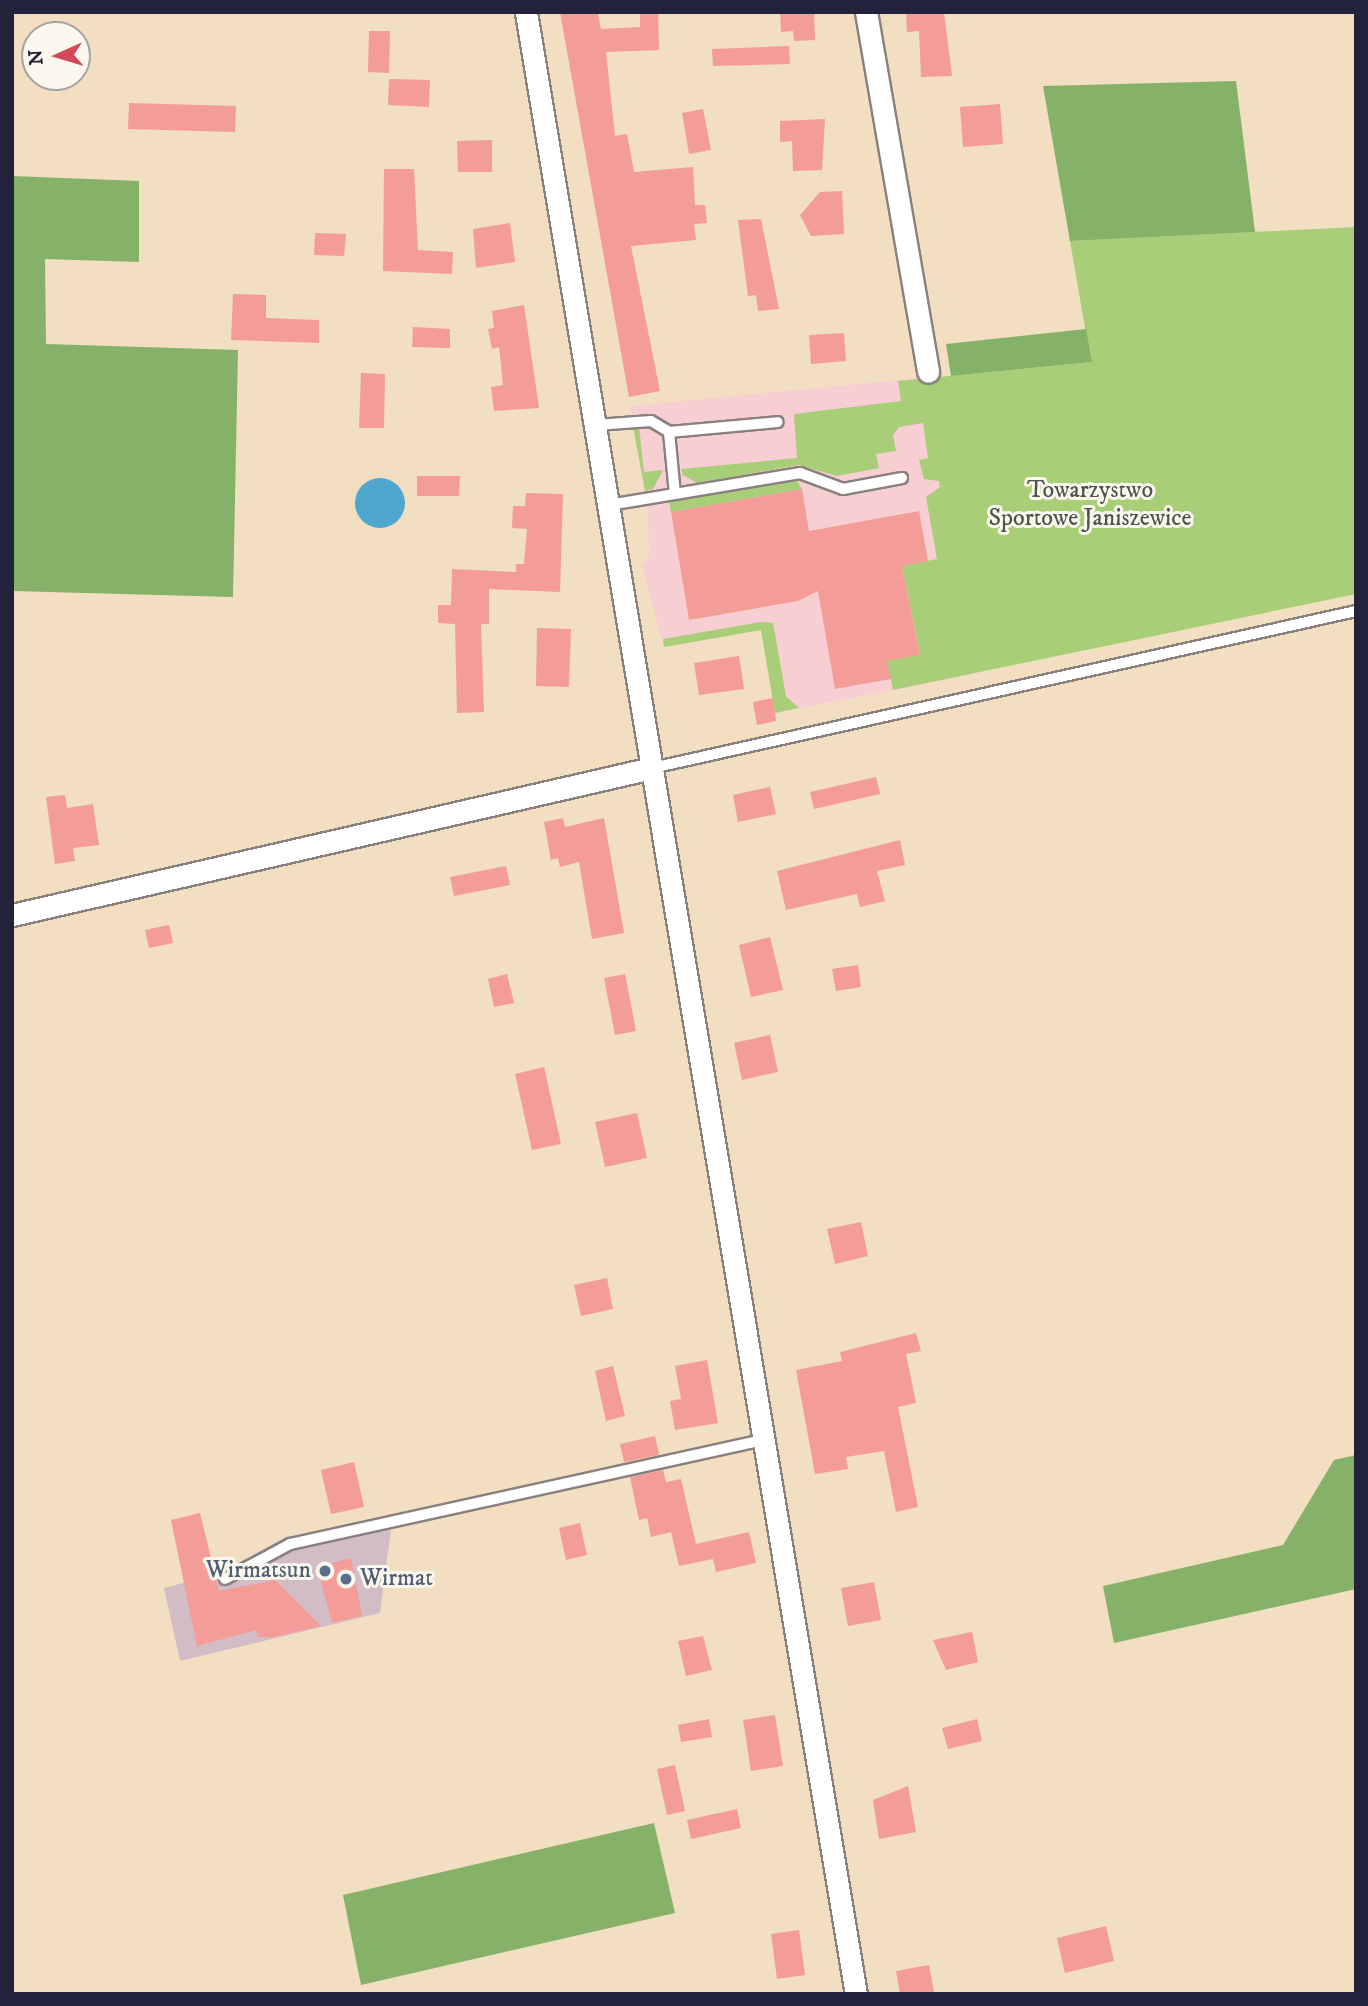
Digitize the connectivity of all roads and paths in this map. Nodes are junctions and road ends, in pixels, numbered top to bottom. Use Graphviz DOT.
graph roads {
  1 [pos="526,12"];
  2 [pos="866,12"];
  3 [pos="928,372"];
  4 [pos="778,422"];
  5 [pos="596,425"];
  6 [pos="669,432"];
  7 [pos="902,478"];
  8 [pos="675,494"];
  9 [pos="609,505"];
  10 [pos="1356,611"];
  11 [pos="653,768"];
  12 [pos="12,915"];
  13 [pos="764,1440"];
  14 [pos="225,1578"];
  15 [pos="856,1994"];
  1 -- 5 [label="street"];
  2 -- 3 [label="street"];
  4 -- 6 [label="lane"];
  5 -- 6 [label="lane"];
  5 -- 9 [label="street"];
  6 -- 8 [label="lane"];
  7 -- 8 [label="lane"];
  8 -- 9 [label="lane"];
  9 -- 11 [label="street"];
  10 -- 11 [label="lane"];
  11 -- 12 [label="street"];
  11 -- 13 [label="street"];
  13 -- 14 [label="lane"];
  13 -- 15 [label="street"];
}
